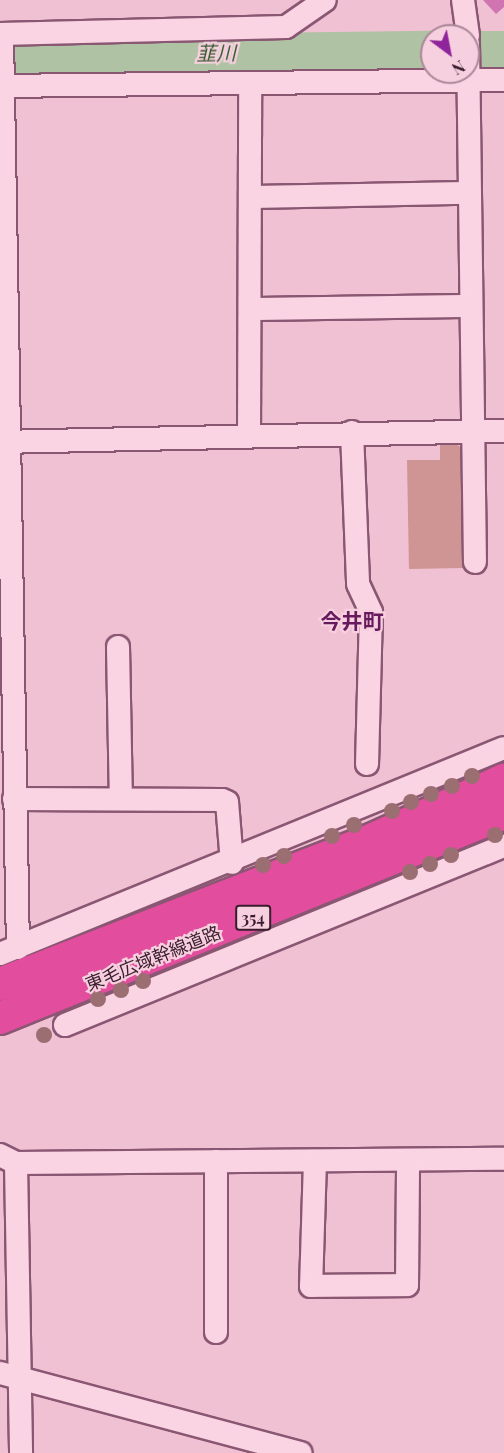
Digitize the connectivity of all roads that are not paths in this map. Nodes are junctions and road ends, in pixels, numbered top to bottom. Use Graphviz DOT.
graph roads {
  1 [pos="325,0"];
  2 [pos="463,0"];
  3 [pos="466,24"];
  4 [pos="2,37"];
  5 [pos="480,77"];
  6 [pos="420,78"];
  7 [pos="504,80"];
  8 [pos="3,82"];
  9 [pos="250,84"];
  10 [pos="470,84"];
  11 [pos="468,193"];
  12 [pos="251,197"];
  13 [pos="5,294"];
  14 [pos="469,306"];
  15 [pos="250,309"];
  16 [pos="474,431"];
  17 [pos="504,431"];
  18 [pos="352,432"];
  19 [pos="249,433"];
  20 [pos="4,442"];
  21 [pos="475,562"];
  22 [pos="118,647"];
  23 [pos="504,748"];
  24 [pos="6,752"];
  25 [pos="367,764"];
  26 [pos="504,780"];
  27 [pos="121,798"];
  28 [pos="14,799"];
  29 [pos="504,813"];
  30 [pos="504,846"];
  31 [pos="232,863"];
  32 [pos="196,877"];
  33 [pos="150,927"];
  34 [pos="9,951"];
  35 [pos="134,967"];
  36 [pos="192,976"];
  37 [pos="0,984"];
  38 [pos="0,1018"];
  39 [pos="65,1025"];
  40 [pos="8,1159"];
  41 [pos="504,1159"];
  42 [pos="216,1161"];
  43 [pos="315,1161"];
  44 [pos="408,1161"];
  45 [pos="216,1332"];
  46 [pos="10,1376"];
  47 [pos="21,1453"];
  48 [pos="301,1453"];
  1 -- 4 [label="street"];
  2 -- 3 [label="street"];
  4 -- 8 [label="street"];
  5 -- 7 [label="street"];
  6 -- 9 [label="street"];
  8 -- 9 [label="street"];
  8 -- 13 [label="street"];
  9 -- 12 [label="street"];
  10 -- 11 [label="street"];
  11 -- 12 [label="street"];
  11 -- 14 [label="street"];
  12 -- 15 [label="street"];
  13 -- 20 [label="street"];
  14 -- 15 [label="street"];
  14 -- 16 [label="street"];
  15 -- 19 [label="street"];
  16 -- 17 [label="street"];
  16 -- 18 [label="street"];
  16 -- 21 [label="street"];
  18 -- 19 [label="street"];
  18 -- 25 [label="street"];
  19 -- 20 [label="street"];
  20 -- 24 [label="street"];
  22 -- 27 [label="street"];
  23 -- 31 [label="street"];
  24 -- 28 [label="street"];
  26 -- 33 [label="highway, 東毛広域幹線道路 / 354"];
  27 -- 28 [label="street"];
  27 -- 31 [label="street"];
  28 -- 34 [label="street"];
  29 -- 35 [label="highway, 東毛広域幹線道路 / 354"];
  30 -- 36 [label="street"];
  31 -- 32 [label="street"];
  32 -- 33 [label="street"];
  32 -- 34 [label="street"];
  33 -- 37 [label="highway, 東毛広域幹線道路 / 354"];
  35 -- 36 [label="street"];
  35 -- 38 [label="highway, 東毛広域幹線道路 / 354"];
  36 -- 39 [label="street"];
  40 -- 42 [label="street"];
  40 -- 46 [label="street"];
  41 -- 44 [label="street"];
  42 -- 43 [label="street"];
  42 -- 45 [label="street"];
  43 -- 44 [label="street"];
  43 -- 44 [label="street"];
  46 -- 47 [label="street"];
  46 -- 48 [label="street"];
}
